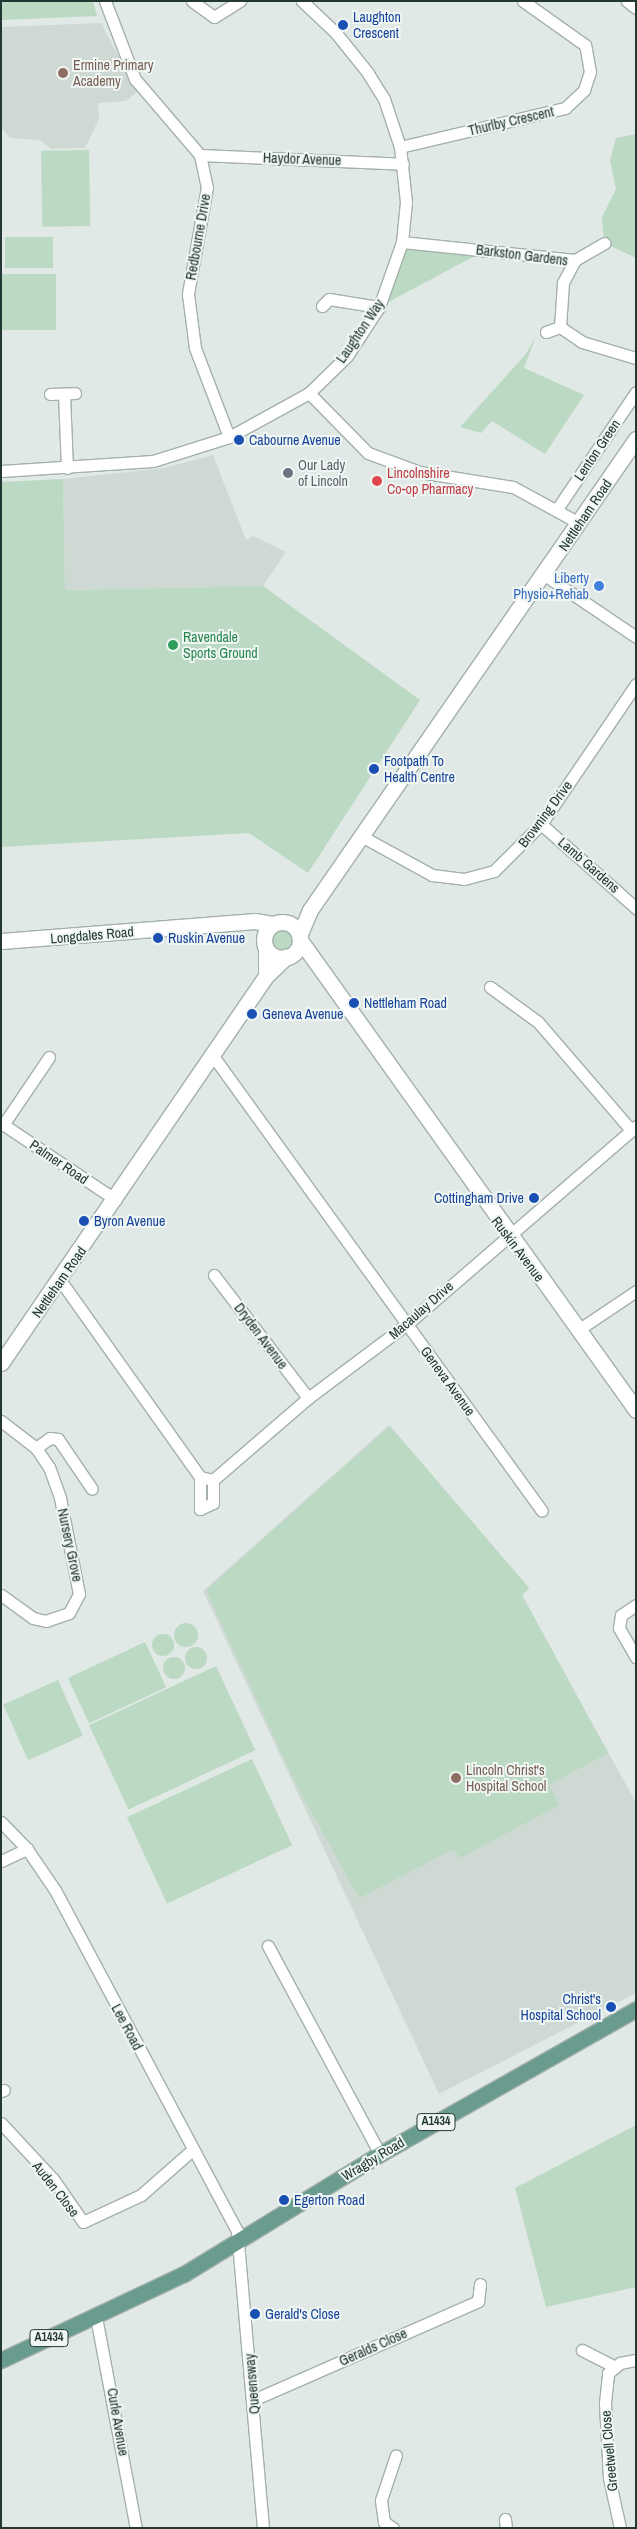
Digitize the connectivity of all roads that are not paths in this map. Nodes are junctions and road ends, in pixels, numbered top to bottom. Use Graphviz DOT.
graph roads {
  1 [pos="105,1"];
  2 [pos="192,1"];
  3 [pos="240,1"];
  4 [pos="302,1"];
  5 [pos="523,1"];
  6 [pos="627,1"];
  7 [pos="636,8"];
  8 [pos="400,147"];
  9 [pos="200,155"];
  10 [pos="404,164"];
  11 [pos="402,242"];
  12 [pos="604,243"];
  13 [pos="575,260"];
  14 [pos="325,298"];
  15 [pos="379,307"];
  16 [pos="560,327"];
  17 [pos="546,332"];
  18 [pos="636,358"];
  19 [pos="636,392"];
  20 [pos="309,393"];
  21 [pos="50,394"];
  22 [pos="229,437"];
  23 [pos="636,439"];
  24 [pos="67,468"];
  25 [pos="1,471"];
  26 [pos="557,509"];
  27 [pos="579,523"];
  28 [pos="544,574"];
  29 [pos="636,637"];
  30 [pos="636,684"];
  31 [pos="542,824"];
  32 [pos="363,836"];
  33 [pos="636,908"];
  34 [pos="310,910"];
  35 [pos="278,923"];
  36 [pos="243,925"];
  37 [pos="299,938"];
  38 [pos="1,941"];
  39 [pos="265,946"];
  40 [pos="287,956"];
  41 [pos="314,965"];
  42 [pos="266,976"];
  43 [pos="490,987"];
  44 [pos="213,1056"];
  45 [pos="49,1057"];
  46 [pos="2,1124"];
  47 [pos="633,1128"];
  48 [pos="116,1200"];
  49 [pos="506,1234"];
  50 [pos="214,1275"];
  51 [pos="60,1280"];
  52 [pos="636,1291"];
  53 [pos="407,1324"];
  54 [pos="578,1330"];
  55 [pos="1,1363"];
  56 [pos="308,1398"];
  57 [pos="636,1410"];
  58 [pos="1,1421"];
  59 [pos="36,1448"];
  60 [pos="200,1476"];
  61 [pos="213,1480"];
  62 [pos="92,1488"];
  63 [pos="542,1511"];
  64 [pos="1,1595"];
  65 [pos="636,1605"];
  66 [pos="636,1657"];
  67 [pos="1,1822"];
  68 [pos="27,1849"];
  69 [pos="1,1861"];
  70 [pos="268,1946"];
  71 [pos="636,2008"];
  72 [pos="1,2123"];
  73 [pos="192,2150"];
  74 [pos="380,2154"];
  75 [pos="239,2240"];
  76 [pos="480,2284"];
  77 [pos="96,2317"];
  78 [pos="582,2350"];
  79 [pos="1,2360"];
  80 [pos="636,2360"];
  81 [pos="612,2370"];
  82 [pos="253,2400"];
  83 [pos="396,2454"];
  84 [pos="384,2526"];
  85 [pos="136,2528"];
  86 [pos="263,2528"];
  87 [pos="620,2528"];
  1 -- 9 [label="street, Redbourne Drive"];
  2 -- 3 [label="street"];
  4 -- 8 [label="street, Laughton Way"];
  5 -- 8 [label="street, Thurlby Crescent"];
  6 -- 7 [label="street"];
  8 -- 10 [label="street, Laughton Way"];
  9 -- 10 [label="street, Haydor Avenue"];
  9 -- 22 [label="street, Redbourne Drive"];
  10 -- 11 [label="street, Laughton Way"];
  11 -- 13 [label="street, Barkston Gardens"];
  11 -- 15 [label="street, Laughton Way"];
  12 -- 13 [label="street"];
  13 -- 16 [label="street, Barkston Gardens"];
  14 -- 15 [label="street"];
  15 -- 20 [label="street, Laughton Way"];
  16 -- 17 [label="street"];
  16 -- 18 [label="street"];
  19 -- 26 [label="street, Lenton Green"];
  20 -- 22 [label="street, Laughton Way"];
  20 -- 26 [label="street"];
  21 -- 24 [label="street"];
  22 -- 24 [label="street, Laughton Way"];
  23 -- 27 [label="main road, Nettleham Road"];
  24 -- 25 [label="street, Laughton Way"];
  26 -- 27 [label="street"];
  27 -- 28 [label="main road, Nettleham Road"];
  28 -- 29 [label="street"];
  28 -- 32 [label="main road, Nettleham Road"];
  30 -- 31 [label="street, Browning Drive"];
  31 -- 32 [label="street, Browning Drive"];
  31 -- 33 [label="street, Lamb Gardens"];
  32 -- 34 [label="main road, Nettleham Road"];
  34 -- 35 [label="main road"];
  34 -- 37 [label="main road, Nettleham Road"];
  35 -- 36 [label="main road, Longdales Road"];
  35 -- 37 [label="main road"];
  35 -- 39 [label="main road"];
  36 -- 38 [label="main road, Longdales Road"];
  36 -- 39 [label="main road"];
  37 -- 40 [label="main road"];
  37 -- 41 [label="main road, Ruskin Avenue"];
  39 -- 40 [label="main road"];
  39 -- 42 [label="main road"];
  40 -- 41 [label="main road"];
  40 -- 42 [label="main road, Nettleham Road"];
  41 -- 49 [label="main road, Ruskin Avenue"];
  42 -- 44 [label="main road, Nettleham Road"];
  43 -- 47 [label="street"];
  44 -- 48 [label="main road, Nettleham Road"];
  44 -- 53 [label="street, Geneva Avenue"];
  45 -- 46 [label="street"];
  46 -- 48 [label="street, Palmer Road"];
  47 -- 49 [label="street, Macaulay Drive"];
  48 -- 51 [label="main road, Nettleham Road"];
  49 -- 53 [label="street, Macaulay Drive"];
  49 -- 54 [label="main road, Ruskin Avenue"];
  50 -- 56 [label="street, Dryden Avenue"];
  51 -- 55 [label="main road, Nettleham Road"];
  51 -- 60 [label="street"];
  52 -- 54 [label="street"];
  53 -- 56 [label="street, Macaulay Drive"];
  53 -- 63 [label="street, Geneva Avenue"];
  54 -- 57 [label="main road, Ruskin Avenue"];
  56 -- 61 [label="street, Macaulay Drive"];
  58 -- 59 [label="street, Nursery Grove"];
  59 -- 62 [label="street"];
  59 -- 64 [label="street, Nursery Grove"];
  60 -- 61 [label="street"];
  60 -- 61 [label="street"];
  65 -- 66 [label="street"];
  67 -- 68 [label="street, Lee Road"];
  68 -- 69 [label="street"];
  68 -- 73 [label="street, Lee Road"];
  70 -- 74 [label="street"];
  71 -- 74 [label="main road, Wragby Road / A1434"];
  72 -- 73 [label="street, Auden Close"];
  73 -- 75 [label="street, Lee Road"];
  74 -- 75 [label="main road, Wragby Road / A1434"];
  75 -- 77 [label="main road, Wragby Road / A1434"];
  75 -- 82 [label="street, Queensway"];
  76 -- 82 [label="street, Geralds Close"];
  77 -- 79 [label="main road, Wragby Road / A1434"];
  77 -- 85 [label="street, Curle Avenue"];
  78 -- 81 [label="street"];
  80 -- 81 [label="street"];
  81 -- 87 [label="street, Greetwell Close"];
  82 -- 86 [label="street, Queensway"];
  83 -- 84 [label="street"];
}
